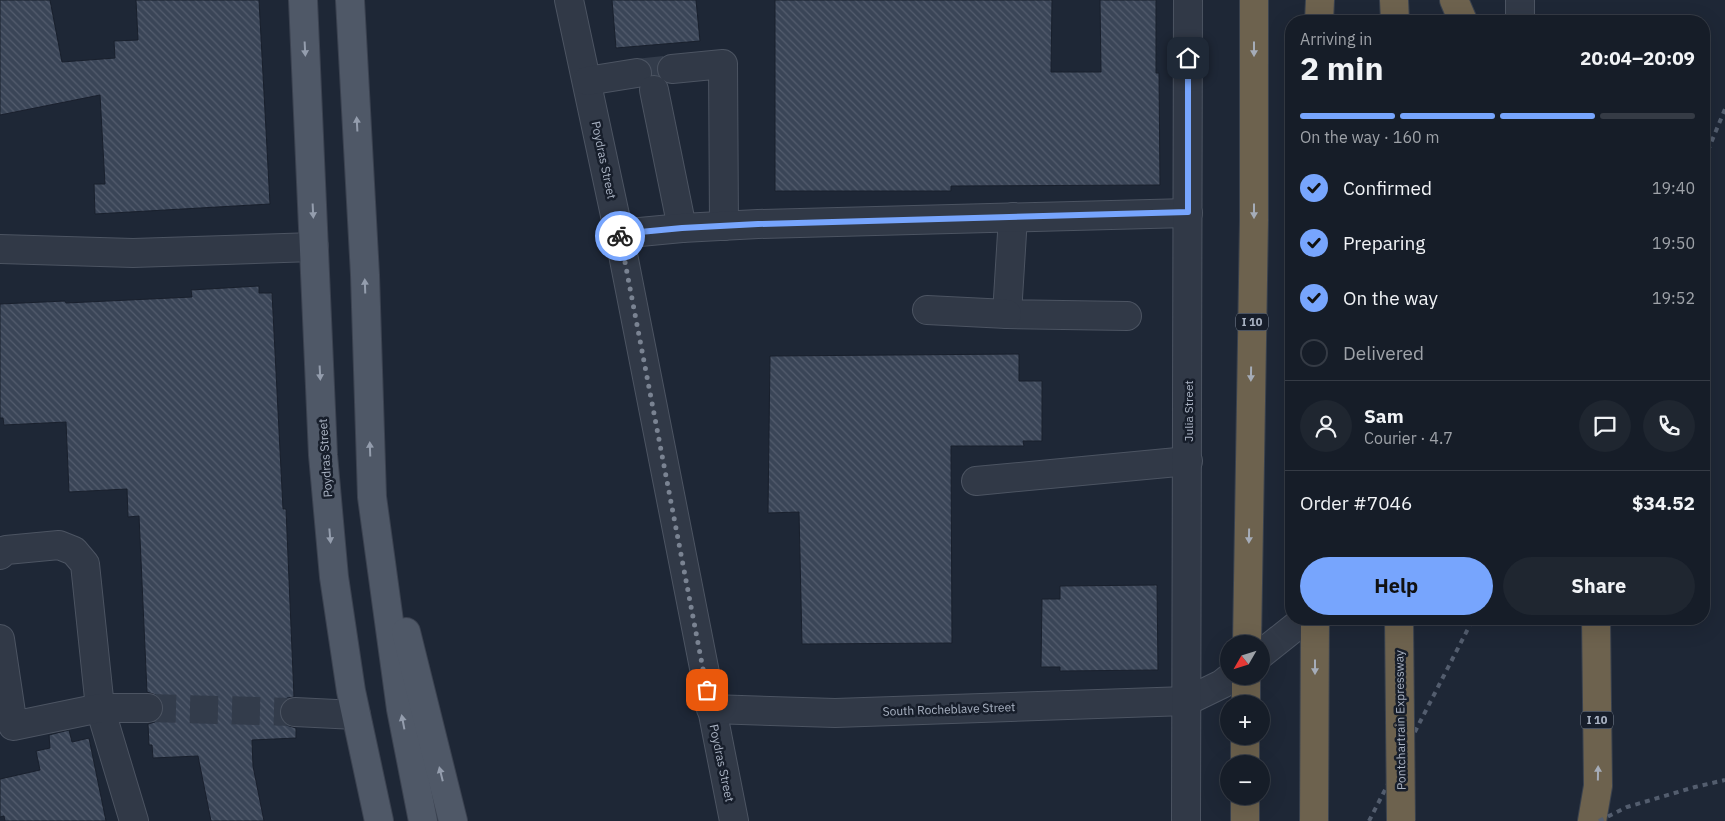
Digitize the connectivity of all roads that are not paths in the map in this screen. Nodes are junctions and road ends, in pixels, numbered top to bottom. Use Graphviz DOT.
graph roads {
  1 [pos="303,0"];
  2 [pos="350,0"];
  3 [pos="569,0"];
  4 [pos="1188,0"];
  5 [pos="1254,0"];
  6 [pos="1320,0"];
  7 [pos="1454,0"];
  8 [pos="1520,0"];
  9 [pos="1319,15"];
  10 [pos="1460,15"];
  11 [pos="1520,15"];
  12 [pos="672,69"];
  13 [pos="587,82"];
  14 [pos="1188,212"];
  15 [pos="1013,217"];
  16 [pos="724,226"];
  17 [pos="682,228"];
  18 [pos="619,234"];
  19 [pos="314,247"];
  20 [pos="0,249"];
  21 [pos="927,310"];
  22 [pos="1007,314"];
  23 [pos="1126,316"];
  24 [pos="1188,461"];
  25 [pos="976,481"];
  26 [pos="372,497"];
  27 [pos="0,555"];
  28 [pos="1297,625"];
  29 [pos="1316,625"];
  30 [pos="1399,625"];
  31 [pos="1596,625"];
  32 [pos="1247,635"];
  33 [pos="0,639"];
  34 [pos="1270,647"];
  35 [pos="1220,685"];
  36 [pos="1187,701"];
  37 [pos="100,708"];
  38 [pos="148,708"];
  39 [pos="711,709"];
  40 [pos="295,712"];
  41 [pos="356,715"];
  42 [pos="1245,805"];
  43 [pos="134,821"];
  44 [pos="379,821"];
  45 [pos="423,821"];
  46 [pos="453,821"];
  47 [pos="734,821"];
  48 [pos="1186,821"];
  49 [pos="1245,821"];
  50 [pos="1314,821"];
  51 [pos="1401,821"];
  52 [pos="1592,821"];
  1 -- 19 [label="main road, Poydras Street, one-way"];
  26 -- 2 [label="main road, one-way"];
  3 -- 13 [label="street, Poydras Street"];
  4 -- 14 [label="street, Julia Street"];
  5 -- 32 [label="highway, I 10, one-way"];
  6 -- 9 [label="highway"];
  7 -- 10 [label="highway"];
  8 -- 11 [label="street"];
  12 -- 16 [label="street"];
  13 -- 17 [label="street"];
  13 -- 18 [label="street, Poydras Street"];
  14 -- 15 [label="street"];
  14 -- 24 [label="street, Julia Street"];
  15 -- 16 [label="street"];
  15 -- 22 [label="street"];
  16 -- 17 [label="street"];
  17 -- 18 [label="street"];
  18 -- 39 [label="street, Poydras Street"];
  19 -- 20 [label="street"];
  19 -- 41 [label="main road, Poydras Street, one-way"];
  21 -- 22 [label="street"];
  22 -- 23 [label="street"];
  24 -- 25 [label="street"];
  24 -- 36 [label="street, Julia Street"];
  45 -- 26 [label="main road, one-way"];
  46 -- 26 [label="main road, one-way"];
  27 -- 37 [label="street"];
  28 -- 34 [label="street"];
  29 -- 50 [label="highway, one-way"];
  30 -- 51 [label="highway, Pontchartrain Expressway, bridge"];
  52 -- 31 [label="highway, I 10, one-way"];
  33 -- 37 [label="street"];
  35 -- 36 [label="street"];
  36 -- 39 [label="street, South Rocheblave Street"];
  36 -- 48 [label="street, Julia Street"];
  37 -- 38 [label="street"];
  37 -- 43 [label="street"];
  39 -- 47 [label="street, Poydras Street"];
  40 -- 41 [label="street"];
  41 -- 44 [label="main road, Poydras Street"];
  42 -- 49 [label="highway"];
}
